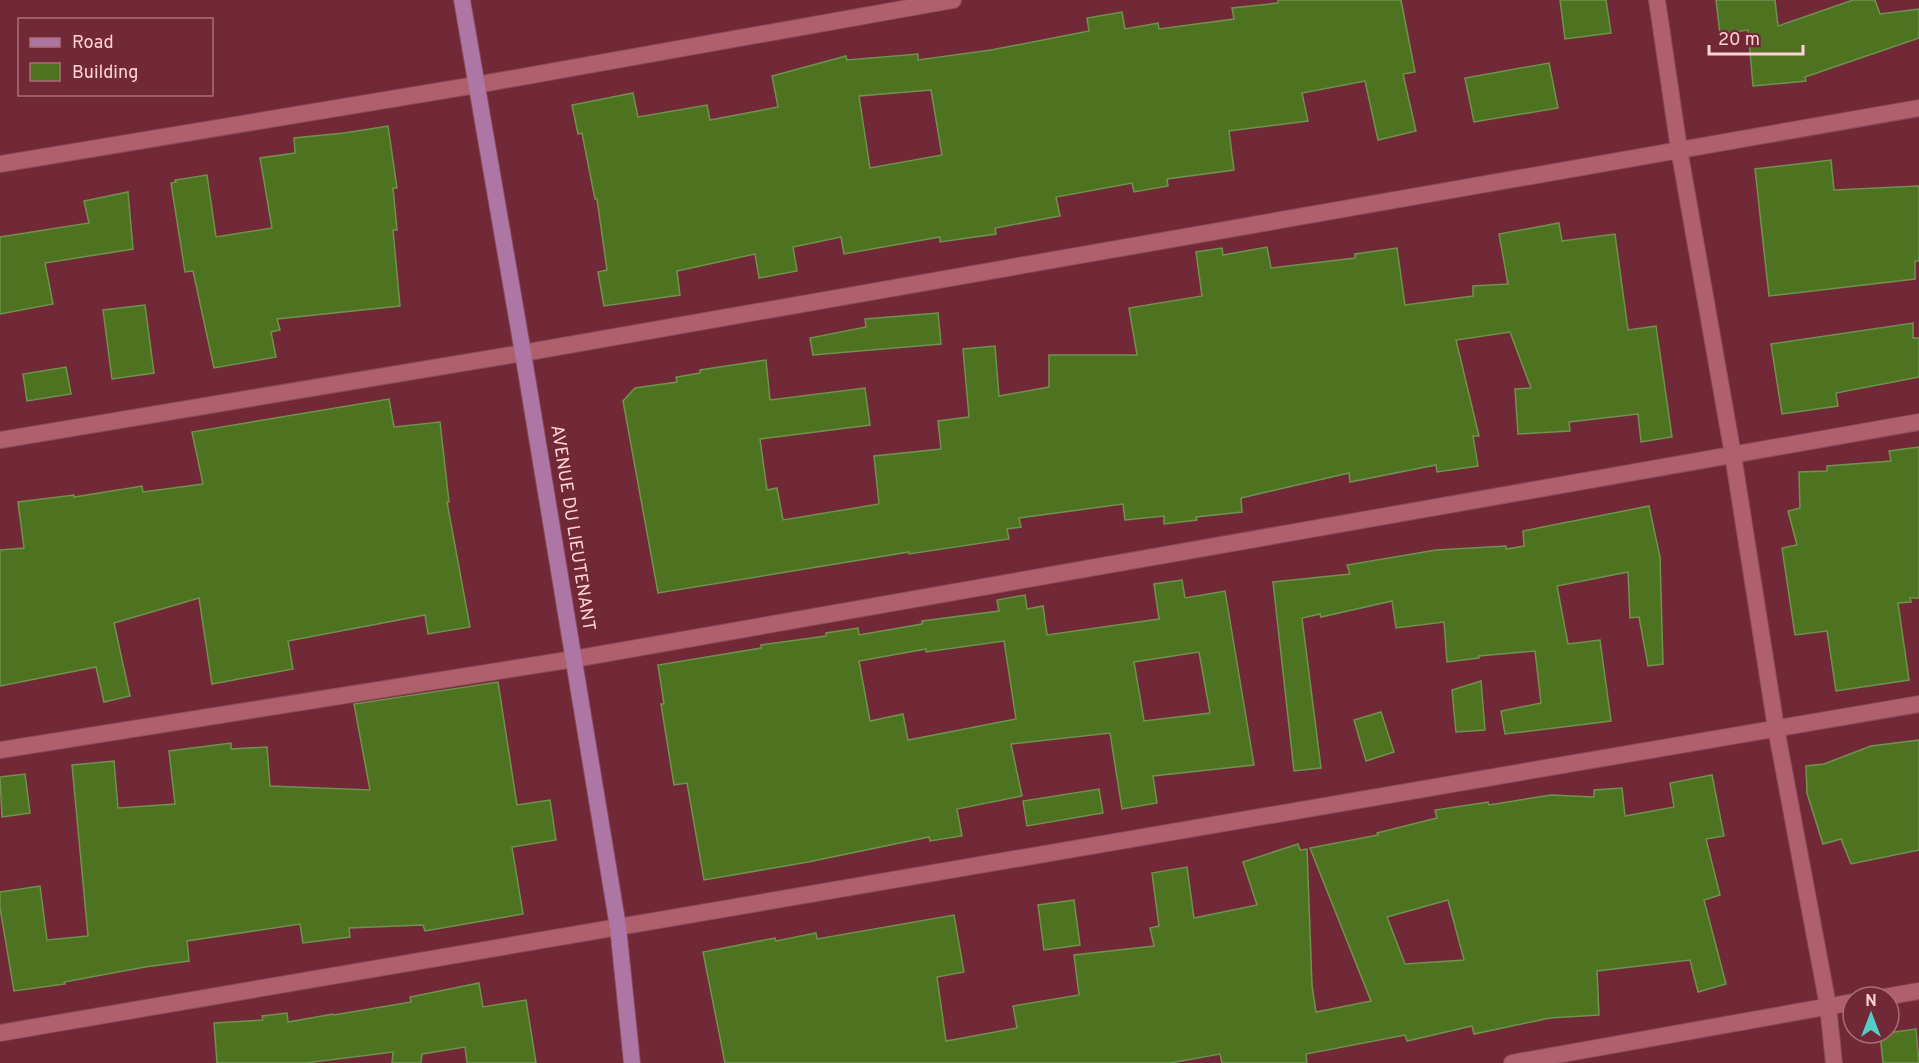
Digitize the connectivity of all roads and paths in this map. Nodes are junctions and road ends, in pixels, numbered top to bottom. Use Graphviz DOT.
graph roads {
  1 [pos="462,0"];
  2 [pos="953,0"];
  3 [pos="1657,0"];
  4 [pos="476,85"];
  5 [pos="1919,108"];
  6 [pos="1679,149"];
  7 [pos="0,164"];
  8 [pos="523,353"];
  9 [pos="1919,422"];
  10 [pos="0,440"];
  11 [pos="1733,455"];
  12 [pos="574,659"];
  13 [pos="1919,704"];
  14 [pos="1776,728"];
  15 [pos="0,750"];
  16 [pos="618,927"];
  17 [pos="1919,991"];
  18 [pos="1901,994"];
  19 [pos="1841,1004"];
  20 [pos="1828,1006"];
  21 [pos="0,1033"];
  22 [pos="632,1063"];
  23 [pos="1512,1063"];
  24 [pos="1834,1063"];
  1 -- 4 [label="main road, AVENUE DU LIEUTENANT"];
  2 -- 4 [label="street"];
  3 -- 6 [label="street"];
  4 -- 7 [label="street"];
  4 -- 8 [label="main road, AVENUE DU LIEUTENANT"];
  5 -- 6 [label="street"];
  6 -- 8 [label="street"];
  6 -- 11 [label="street"];
  8 -- 10 [label="street"];
  8 -- 12 [label="main road, AVENUE DU LIEUTENANT"];
  9 -- 11 [label="street"];
  11 -- 12 [label="street"];
  11 -- 14 [label="street"];
  12 -- 15 [label="street"];
  12 -- 16 [label="main road, AVENUE DU LIEUTENANT"];
  13 -- 14 [label="street"];
  14 -- 16 [label="street"];
  14 -- 20 [label="street"];
  16 -- 21 [label="street"];
  16 -- 22 [label="main road, AVENUE DU LIEUTENANT"];
  17 -- 18 [label="street"];
  19 -- 20 [label="street"];
  20 -- 23 [label="street"];
  20 -- 24 [label="street"];
}
